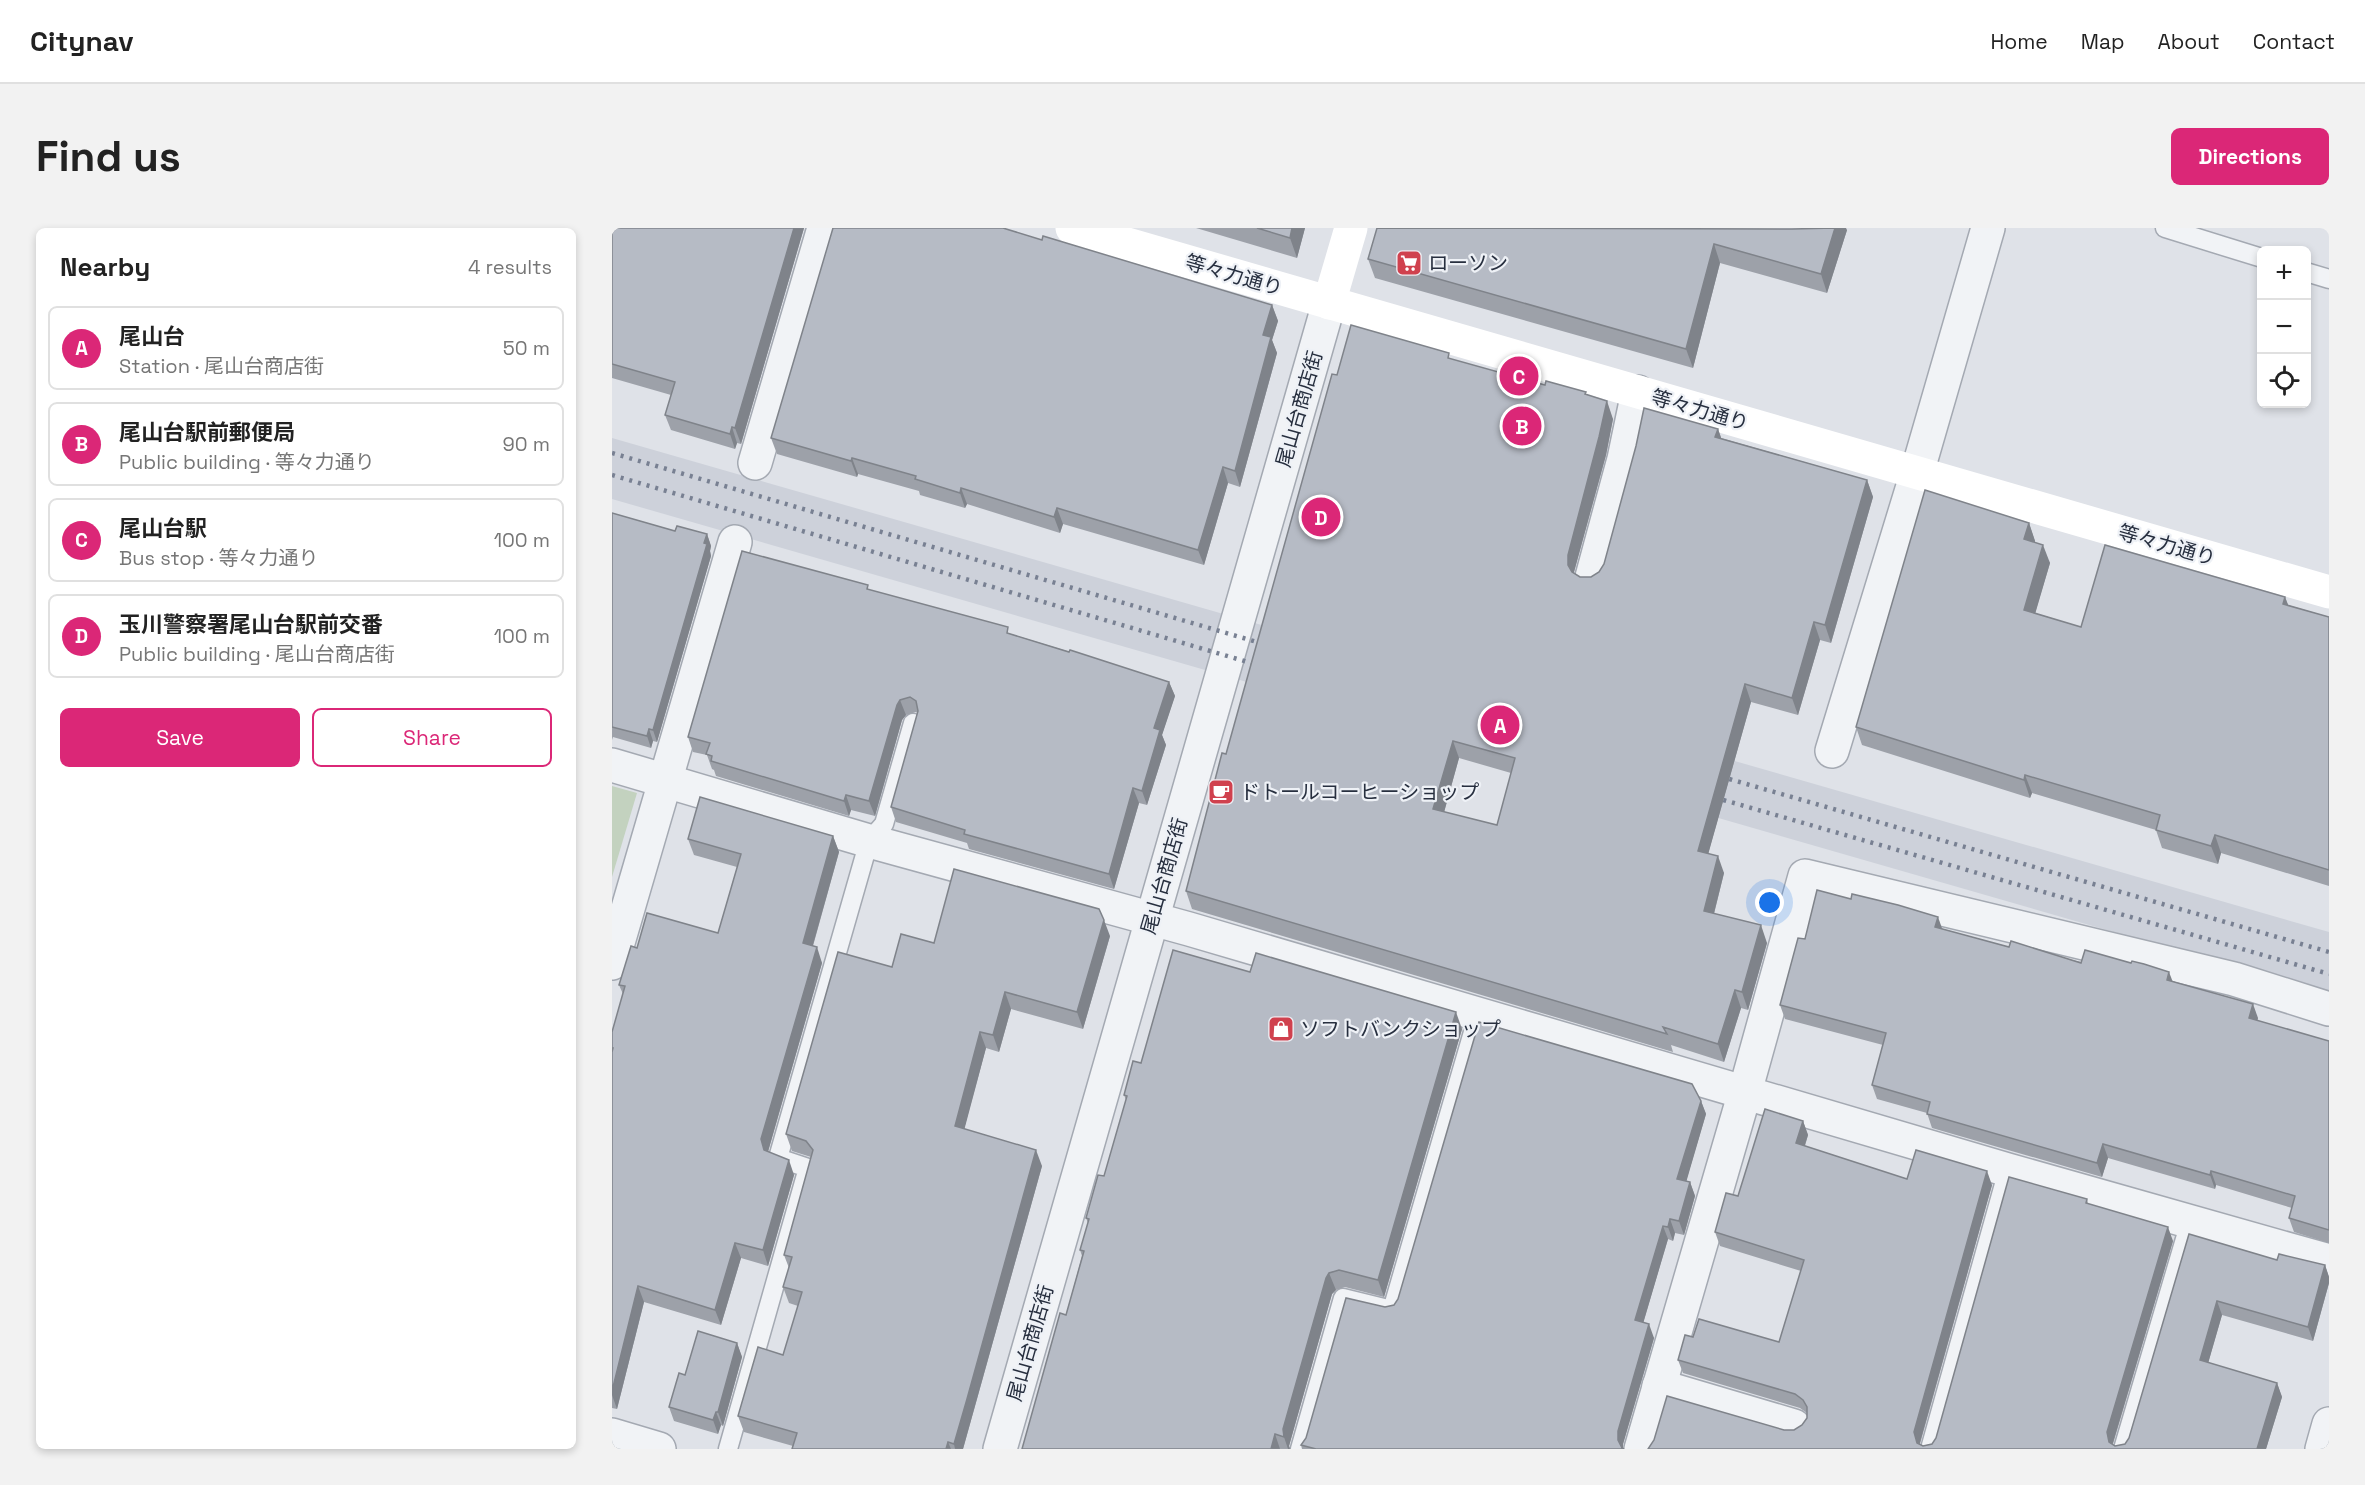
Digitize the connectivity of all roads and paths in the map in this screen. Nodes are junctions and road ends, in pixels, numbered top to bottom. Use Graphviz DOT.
graph roads {
  1 [pos="824,228"];
  2 [pos="1072,228"];
  3 [pos="1351,228"];
  4 [pos="1988,228"];
  5 [pos="2165,228"];
  6 [pos="2257,256"];
  7 [pos="2311,273"];
  8 [pos="2329,279"];
  9 [pos="1329,303"];
  10 [pos="1638,393"];
  11 [pos="755,463"];
  12 [pos="1917,473"];
  13 [pos="735,542"];
  14 [pos="1592,577"];
  15 [pos="2329,592"];
  16 [pos="913,723"];
  17 [pos="1832,751"];
  18 [pos="612,765"];
  19 [pos="664,780"];
  20 [pos="869,841"];
  21 [pos="1152,919"];
  22 [pos="612,963"];
  23 [pos="2329,1009"];
  24 [pos="1478,1015"];
  25 [pos="1746,1092"];
  26 [pos="2008,1170"];
  27 [pos="2190,1222"];
  28 [pos="2329,1261"];
  29 [pos="1659,1386"];
  30 [pos="2329,1424"];
  31 [pos="1794,1426"];
  32 [pos="612,1435"];
  33 [pos="659,1449"];
  34 [pos="728,1449"];
  35 [pos="1000,1449"];
  36 [pos="1300,1449"];
  37 [pos="1641,1449"];
  38 [pos="1930,1449"];
  39 [pos="2123,1449"];
  40 [pos="2322,1449"];
  1 -- 11 [label="street"];
  2 -- 9 [label="street, 等々力通り"];
  3 -- 9 [label="street"];
  4 -- 12 [label="street"];
  5 -- 6 [label="lane"];
  7 -- 8 [label="lane"];
  9 -- 10 [label="street, 等々力通り"];
  9 -- 21 [label="street, 尾山台商店街"];
  10 -- 12 [label="street, 等々力通り"];
  10 -- 14 [label="street"];
  12 -- 15 [label="street, 等々力通り"];
  12 -- 17 [label="street"];
  13 -- 19 [label="street"];
  16 -- 20 [label="lane"];
  18 -- 19 [label="street"];
  19 -- 20 [label="street"];
  19 -- 22 [label="street"];
  20 -- 21 [label="street"];
  20 -- 34 [label="lane"];
  21 -- 24 [label="street"];
  21 -- 35 [label="street, 尾山台商店街"];
  23 -- 25 [label="street"];
  24 -- 25 [label="street"];
  24 -- 36 [label="lane"];
  25 -- 26 [label="street"];
  25 -- 29 [label="street"];
  26 -- 27 [label="street"];
  26 -- 38 [label="lane"];
  27 -- 28 [label="street"];
  27 -- 39 [label="lane"];
  29 -- 31 [label="street"];
  29 -- 37 [label="street"];
  30 -- 40 [label="street"];
  32 -- 33 [label="street"];
}
